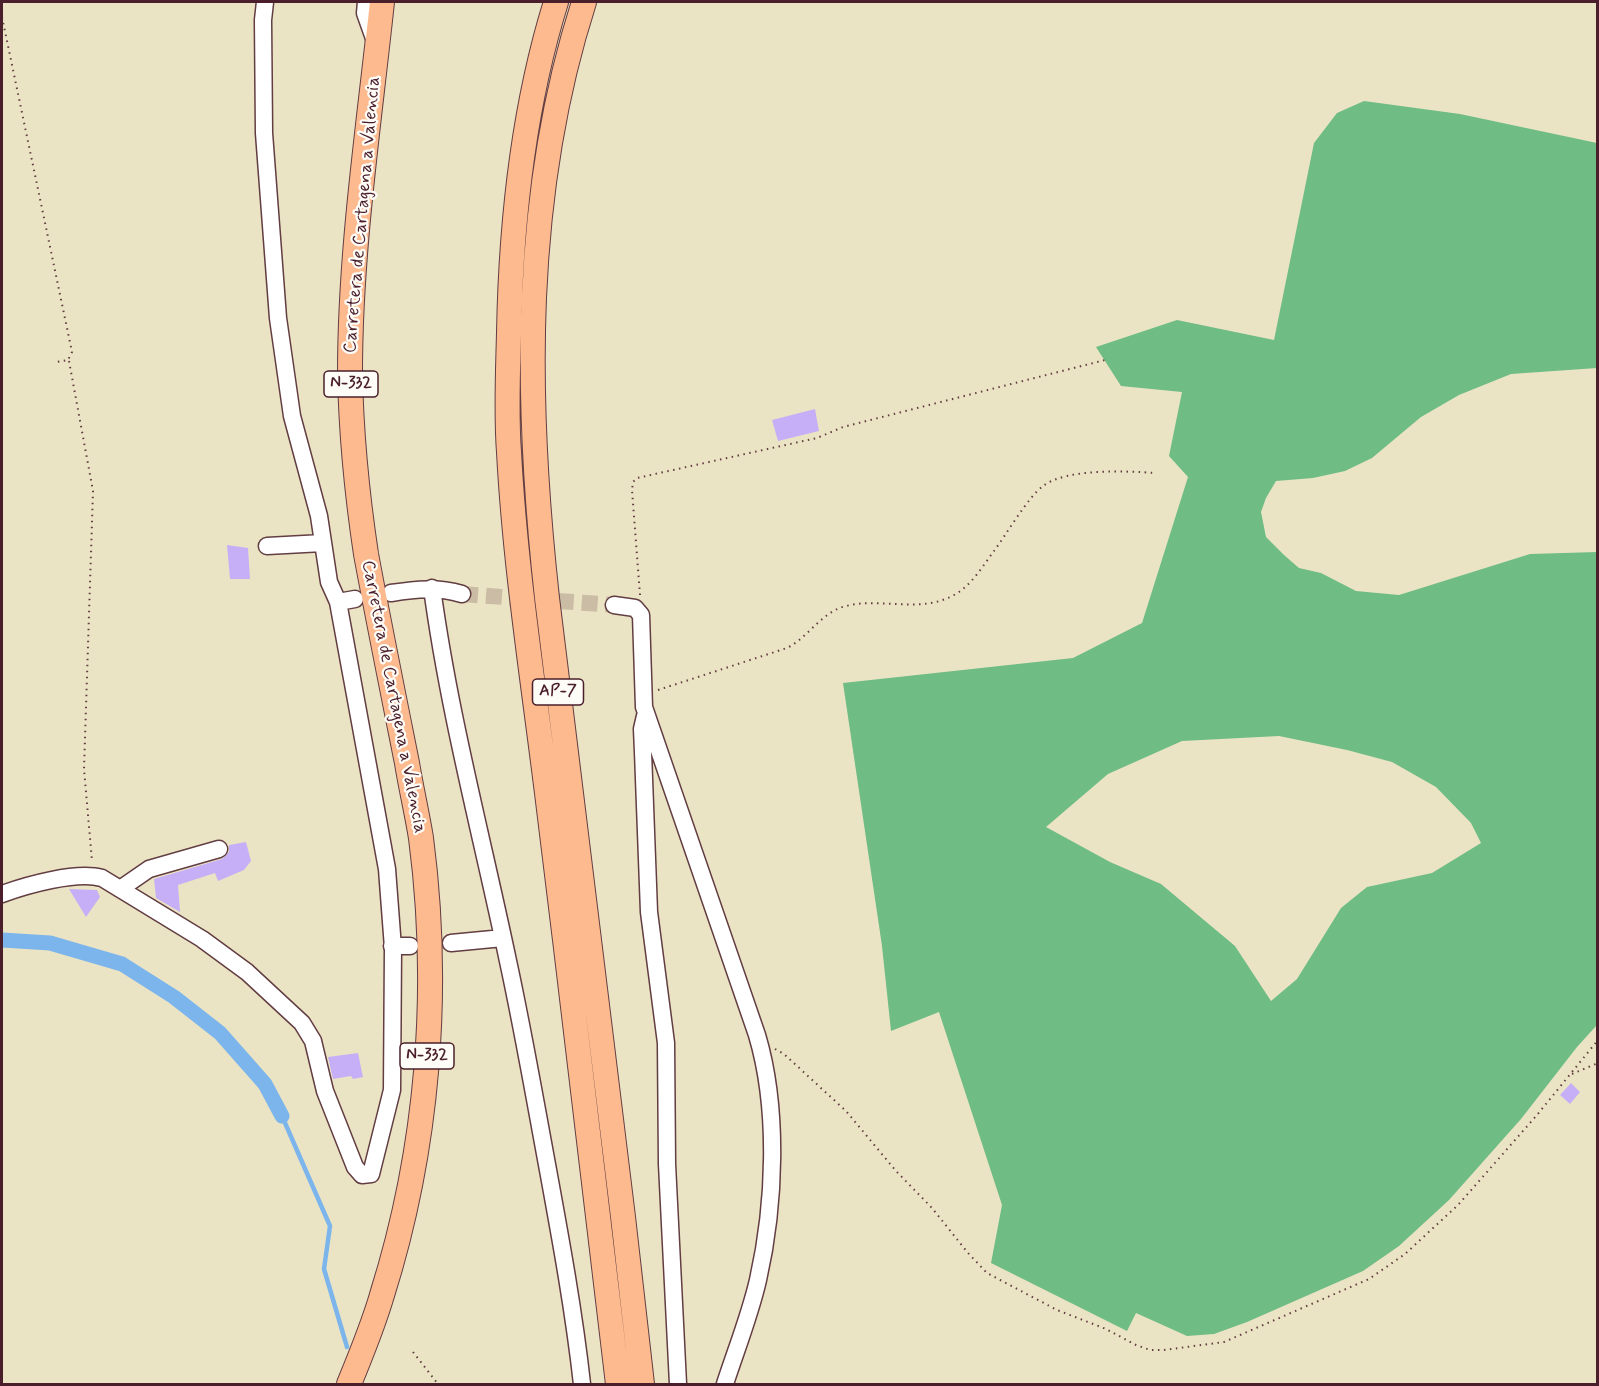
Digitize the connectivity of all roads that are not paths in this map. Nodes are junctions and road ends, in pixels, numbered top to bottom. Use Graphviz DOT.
graph roads {
  1 [pos="265,2"];
  2 [pos="366,2"];
  3 [pos="382,2"];
  4 [pos="556,2"];
  5 [pos="584,2"];
  6 [pos="377,47"];
  7 [pos="323,543"];
  8 [pos="267,546"];
  9 [pos="432,588"];
  10 [pos="392,593"];
  11 [pos="462,594"];
  12 [pos="356,599"];
  13 [pos="339,602"];
  14 [pos="614,605"];
  15 [pos="646,712"];
  16 [pos="398,719"];
  17 [pos="219,849"];
  18 [pos="120,889"];
  19 [pos="2,894"];
  20 [pos="503,938"];
  21 [pos="451,943"];
  22 [pos="392,946"];
  23 [pos="410,946"];
  24 [pos="349,1384"];
  25 [pos="364,1384"];
  26 [pos="582,1384"];
  27 [pos="618,1384"];
  28 [pos="642,1384"];
  29 [pos="678,1384"];
  30 [pos="725,1384"];
  1 -- 7 [label="street"];
  2 -- 6 [label="street"];
  3 -- 6 [label="highway, Carretera de Cartagena a Valencia / N-332"];
  4 -- 27 [label="highway, AP-7"];
  5 -- 28 [label="highway, AP-7"];
  6 -- 16 [label="highway, Carretera de Cartagena a Valencia / N-332"];
  7 -- 8 [label="street"];
  7 -- 13 [label="street"];
  9 -- 10 [label="street"];
  9 -- 11 [label="street"];
  9 -- 20 [label="street"];
  12 -- 13 [label="street"];
  13 -- 22 [label="street"];
  14 -- 15 [label="street"];
  15 -- 29 [label="street"];
  15 -- 30 [label="street"];
  16 -- 24 [label="highway, Carretera de Cartagena a Valencia / N-332"];
  16 -- 25 [label="highway"];
  17 -- 18 [label="street"];
  18 -- 19 [label="street"];
  18 -- 22 [label="street"];
  20 -- 21 [label="street"];
  20 -- 26 [label="street"];
  22 -- 23 [label="street"];
}
